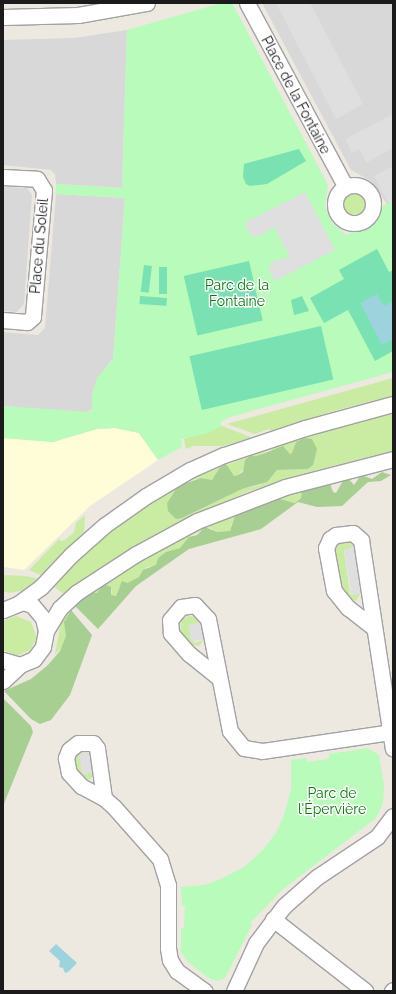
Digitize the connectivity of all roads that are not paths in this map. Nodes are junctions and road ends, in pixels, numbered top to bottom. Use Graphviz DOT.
graph roads {
  1 [pos="147,3"];
  2 [pos="247,3"];
  3 [pos="3,17"];
  4 [pos="3,177"];
  5 [pos="345,186"];
  6 [pos="3,320"];
  7 [pos="393,404"];
  8 [pos="393,459"];
  9 [pos="10,604"];
  10 [pos="374,628"];
  11 [pos="46,631"];
  12 [pos="3,660"];
  13 [pos="20,665"];
  14 [pos="219,678"];
  15 [pos="3,680"];
  16 [pos="390,732"];
  17 [pos="393,749"];
  18 [pos="104,798"];
  19 [pos="393,816"];
  20 [pos="273,919"];
  21 [pos="205,991"];
  22 [pos="234,991"];
  23 [pos="365,991"];
  1 -- 3 [label="street"];
  2 -- 5 [label="street, Place de la Fontaine"];
  4 -- 6 [label="street, Place du Soleil"];
  7 -- 9 [label="street"];
  8 -- 11 [label="street"];
  9 -- 11 [label="street"];
  10 -- 10 [label="street"];
  10 -- 16 [label="street"];
  11 -- 13 [label="street"];
  12 -- 13 [label="street"];
  13 -- 15 [label="street"];
  14 -- 14 [label="street"];
  14 -- 16 [label="street"];
  16 -- 17 [label="street"];
  18 -- 21 [label="street"];
  19 -- 20 [label="street"];
  20 -- 22 [label="street"];
  20 -- 23 [label="street"];
}
